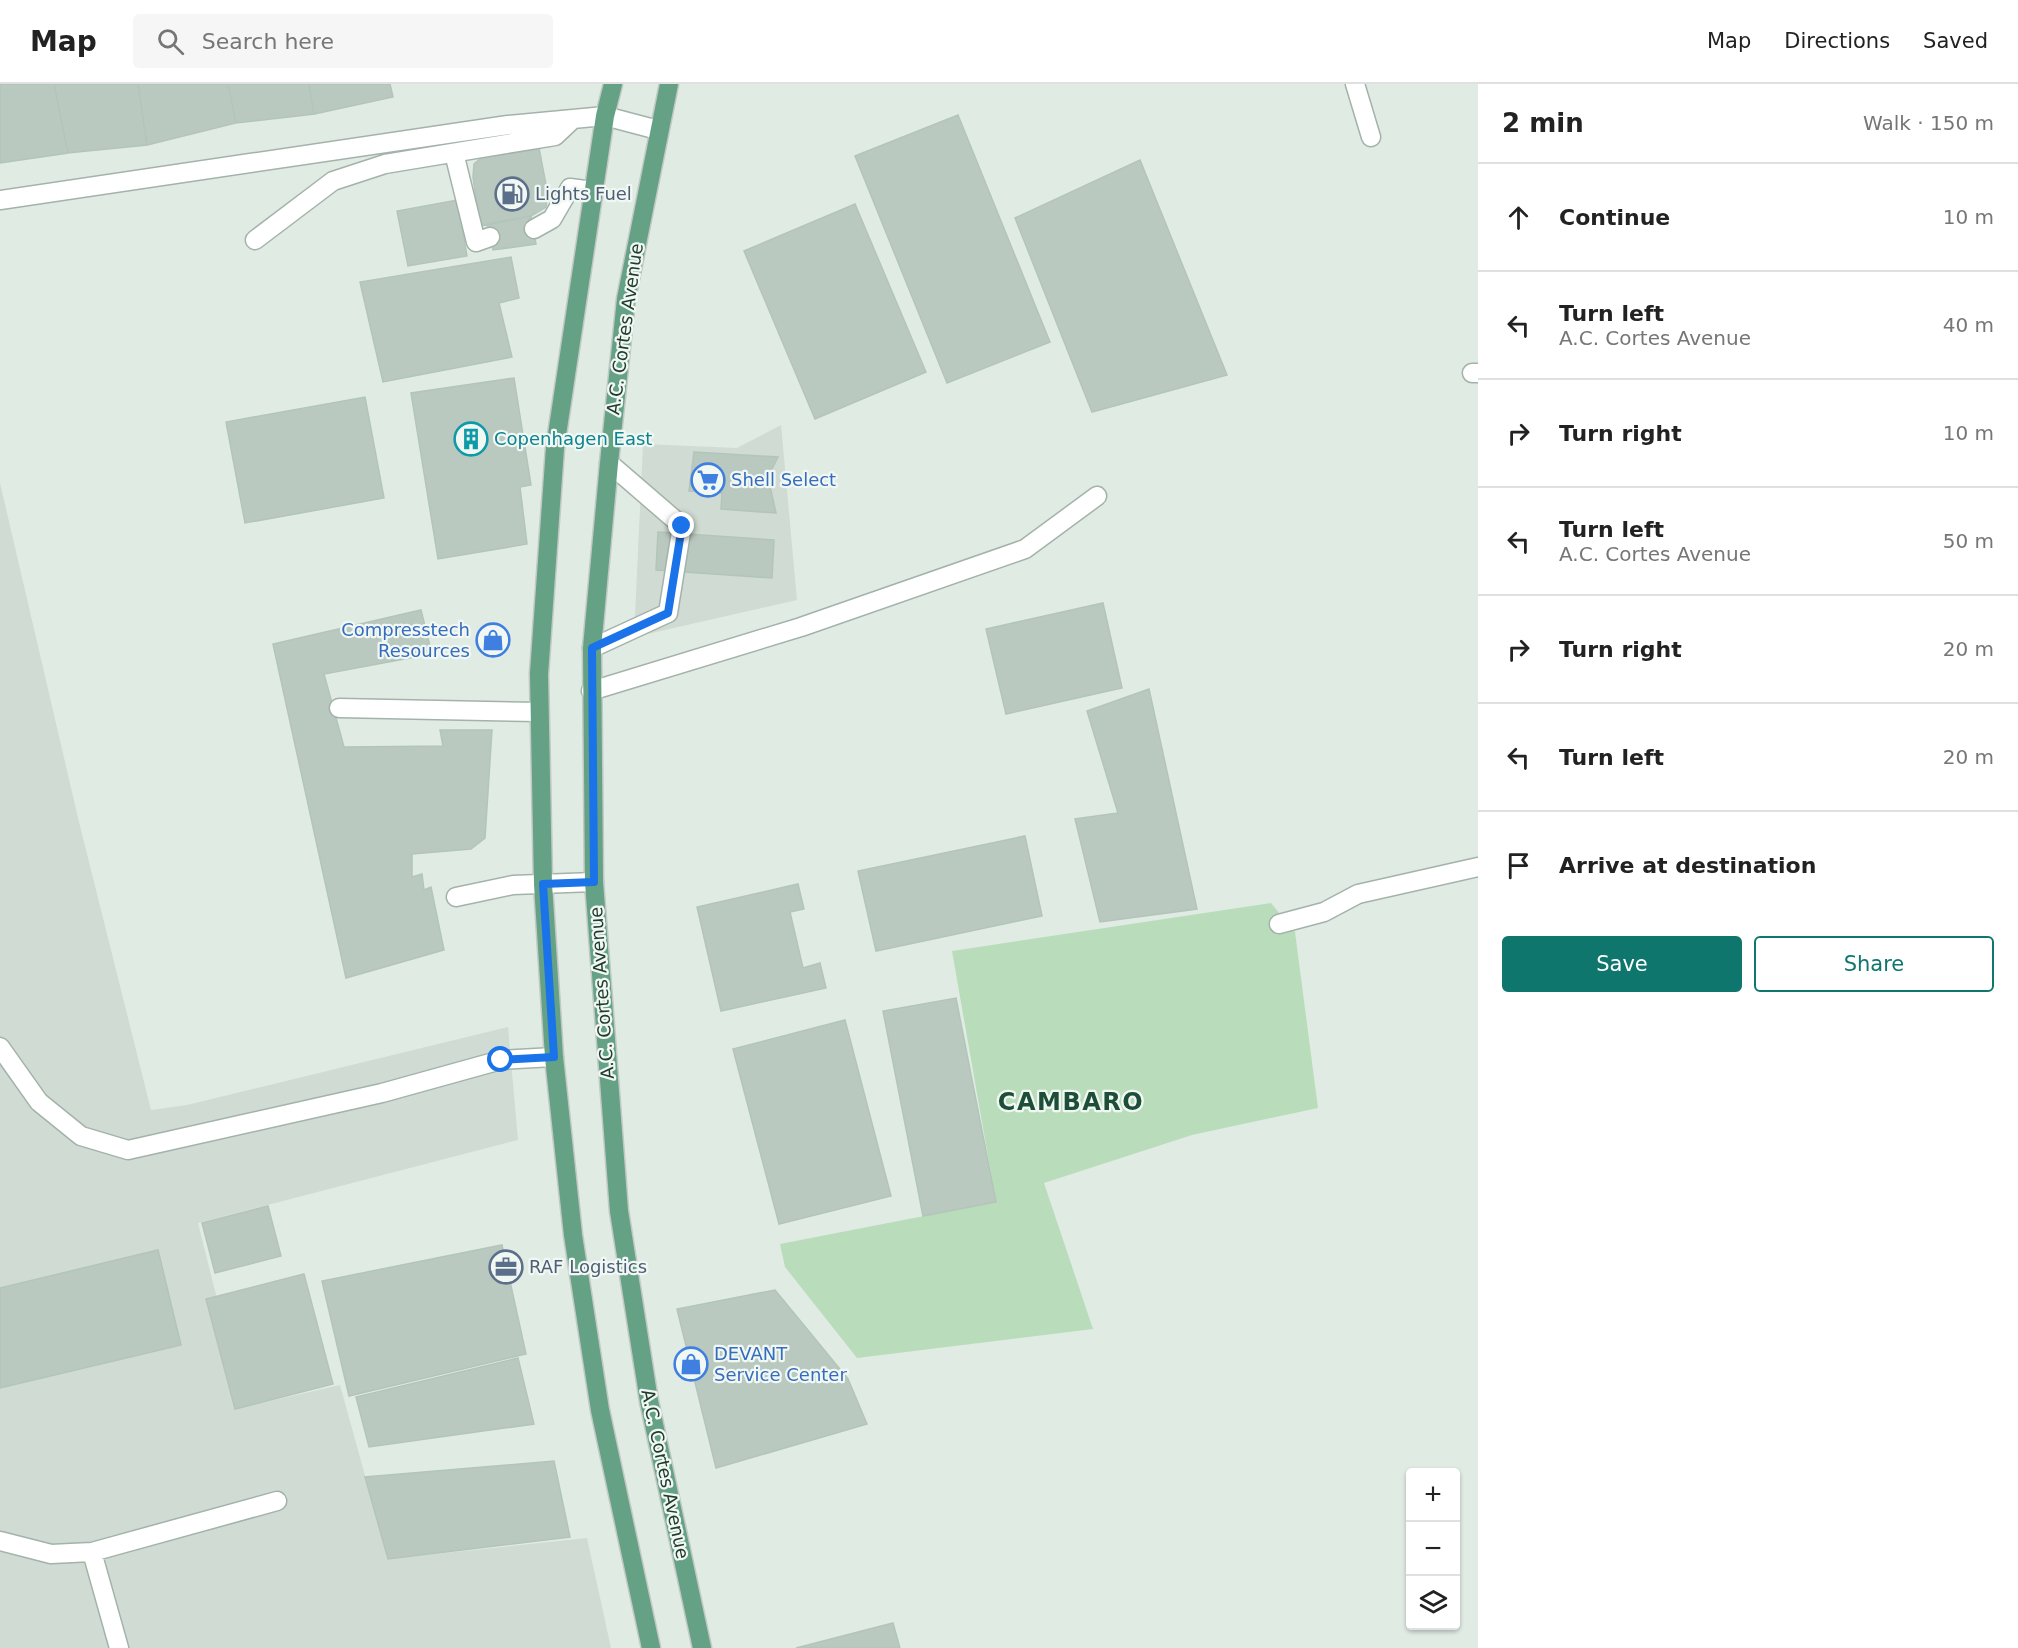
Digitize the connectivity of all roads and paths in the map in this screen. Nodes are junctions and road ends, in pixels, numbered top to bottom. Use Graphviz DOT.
graph roads {
  1 [pos="613,84"];
  2 [pos="669,84"];
  3 [pos="1355,84"];
  4 [pos="605,116"];
  5 [pos="573,119"];
  6 [pos="658,130"];
  7 [pos="1371,137"];
  8 [pos="454,153"];
  9 [pos="593,191"];
  10 [pos="0,200"];
  11 [pos="534,229"];
  12 [pos="490,237"];
  13 [pos="255,240"];
  14 [pos="609,463"];
  15 [pos="1097,496"];
  16 [pos="592,648"];
  17 [pos="591,691"];
  18 [pos="339,708"];
  19 [pos="538,712"];
  20 [pos="1478,867"];
  21 [pos="594,882"];
  22 [pos="543,884"];
  23 [pos="456,897"];
  24 [pos="1279,924"];
  25 [pos="0,1047"];
  26 [pos="554,1057"];
  27 [pos="278,1501"];
  28 [pos="0,1540"];
  29 [pos="92,1552"];
  30 [pos="699,1647"];
  31 [pos="119,1648"];
  32 [pos="651,1648"];
  1 -- 4 [label="main road"];
  2 -- 6 [label="main road, A.C. Cortes Avenue"];
  3 -- 7 [label="street"];
  4 -- 5 [label="street"];
  4 -- 6 [label="street"];
  4 -- 9 [label="main road"];
  5 -- 8 [label="street"];
  5 -- 10 [label="street"];
  6 -- 14 [label="main road, A.C. Cortes Avenue"];
  8 -- 12 [label="street"];
  8 -- 13 [label="street"];
  9 -- 11 [label="street"];
  9 -- 19 [label="main road"];
  14 -- 16 [label="main road, A.C. Cortes Avenue"];
  14 -- 16 [label="street"];
  15 -- 17 [label="street"];
  16 -- 17 [label="main road, A.C. Cortes Avenue"];
  17 -- 21 [label="main road, A.C. Cortes Avenue"];
  18 -- 19 [label="street"];
  19 -- 22 [label="main road"];
  20 -- 24 [label="street"];
  21 -- 22 [label="street"];
  21 -- 30 [label="main road, A.C. Cortes Avenue"];
  22 -- 23 [label="street"];
  22 -- 26 [label="main road"];
  25 -- 26 [label="street"];
  26 -- 32 [label="main road"];
  27 -- 29 [label="street"];
  28 -- 29 [label="street"];
  29 -- 31 [label="street"];
}
